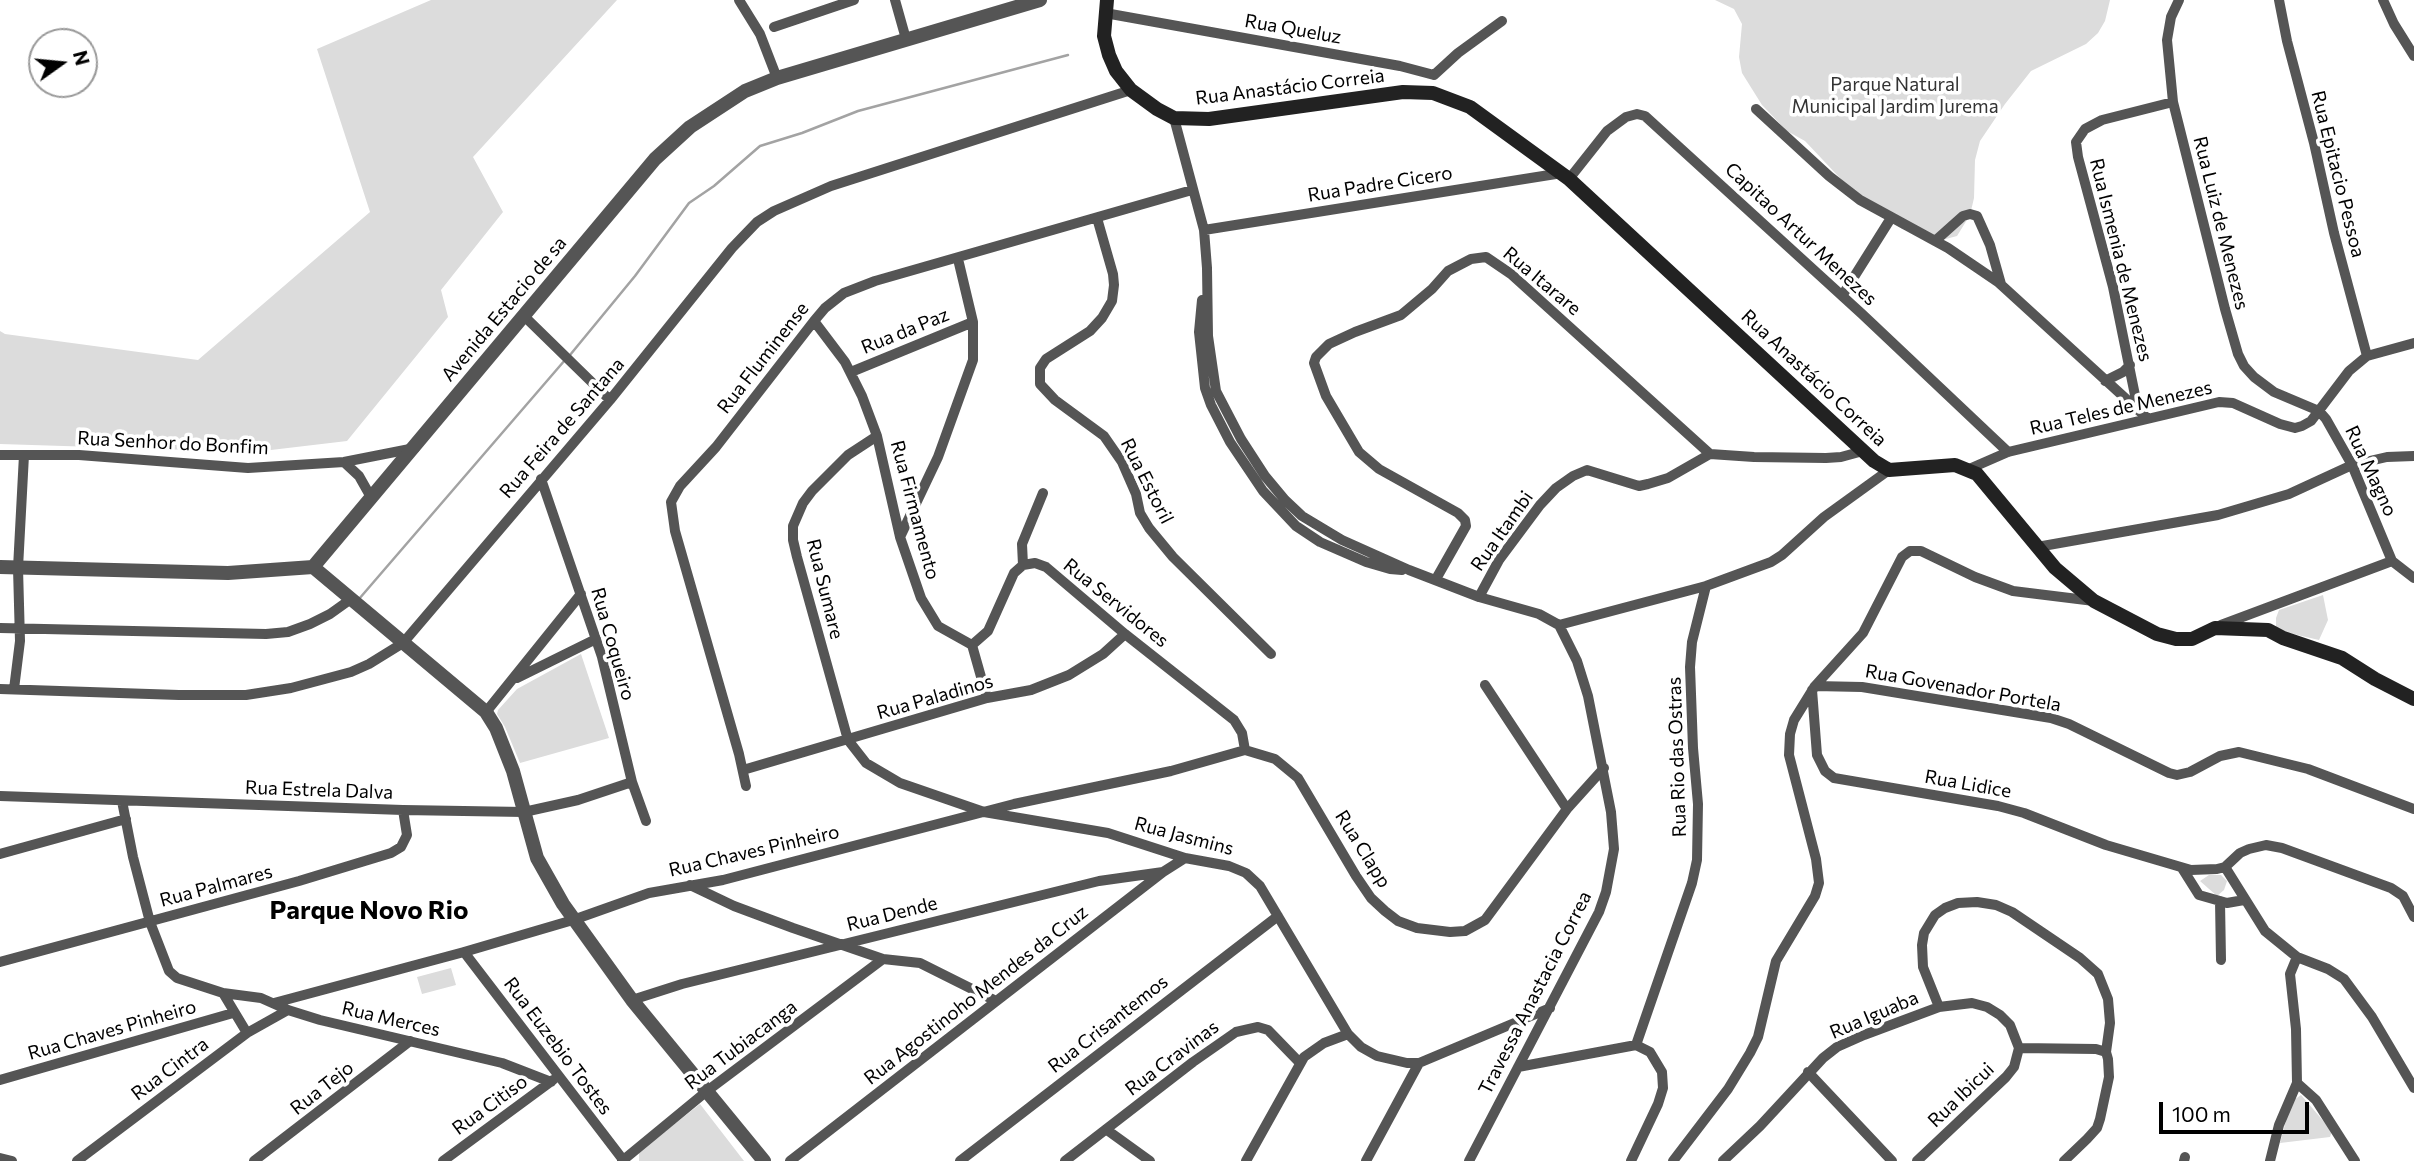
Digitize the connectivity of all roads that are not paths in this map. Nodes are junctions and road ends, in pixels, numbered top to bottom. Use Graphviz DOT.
graph roads {
  1 [pos="739,0"];
  2 [pos="854,0"];
  3 [pos="895,0"];
  4 [pos="1040,0"];
  5 [pos="2179,0"];
  6 [pos="2279,0"];
  7 [pos="2383,0"];
  8 [pos="1106,7"];
  9 [pos="1502,22"];
  10 [pos="774,26"];
  11 [pos="906,39"];
  12 [pos="2414,56"];
  13 [pos="1434,75"];
  14 [pos="777,78"];
  15 [pos="1130,90"];
  16 [pos="1433,93"];
  17 [pos="2173,102"];
  18 [pos="1756,109"];
  19 [pos="1174,118"];
  20 [pos="1566,176"];
  21 [pos="1192,190"];
  22 [pos="1097,218"];
  23 [pos="1891,218"];
  24 [pos="1204,230"];
  25 [pos="1936,241"];
  26 [pos="958,259"];
  27 [pos="2002,285"];
  28 [pos="1842,296"];
  29 [pos="524,316"];
  30 [pos="814,321"];
  31 [pos="973,322"];
  32 [pos="2414,343"];
  33 [pos="2367,356"];
  34 [pos="2130,365"];
  35 [pos="850,372"];
  36 [pos="2105,380"];
  37 [pos="610,400"];
  38 [pos="2128,401"];
  39 [pos="2138,410"];
  40 [pos="2319,411"];
  41 [pos="2147,418"];
  42 [pos="2121,425"];
  43 [pos="877,436"];
  44 [pos="415,448"];
  45 [pos="1863,450"];
  46 [pos="2008,452"];
  47 [pos="1710,454"];
  48 [pos="0,455"];
  49 [pos="24,455"];
  50 [pos="2414,456"];
  51 [pos="344,462"];
  52 [pos="2352,466"];
  53 [pos="1969,469"];
  54 [pos="1889,470"];
  55 [pos="541,479"];
  56 [pos="1043,493"];
  57 [pos="372,499"];
  58 [pos="900,537"];
  59 [pos="2037,547"];
  60 [pos="2392,561"];
  61 [pos="1023,565"];
  62 [pos="0,567"];
  63 [pos="313,567"];
  64 [pos="18,568"];
  65 [pos="2414,578"];
  66 [pos="1436,579"];
  67 [pos="1706,586"];
  68 [pos="581,594"];
  69 [pos="1479,597"];
  70 [pos="351,599"];
  71 [pos="2094,601"];
  72 [pos="1559,625"];
  73 [pos="0,628"];
  74 [pos="20,628"];
  75 [pos="2215,628"];
  76 [pos="1125,634"];
  77 [pos="596,639"];
  78 [pos="403,643"];
  79 [pos="972,645"];
  80 [pos="1271,654"];
  81 [pos="514,679"];
  82 [pos="1485,685"];
  83 [pos="0,688"];
  84 [pos="1813,688"];
  85 [pos="15,689"];
  86 [pos="987,698"];
  87 [pos="2414,699"];
  88 [pos="486,712"];
  89 [pos="848,740"];
  90 [pos="1245,750"];
  91 [pos="1604,768"];
  92 [pos="743,770"];
  93 [pos="632,782"];
  94 [pos="746,786"];
  95 [pos="0,796"];
  96 [pos="122,801"];
  97 [pos="1567,809"];
  98 [pos="2414,809"];
  99 [pos="403,810"];
  100 [pos="524,812"];
  101 [pos="984,812"];
  102 [pos="126,819"];
  103 [pos="646,821"];
  104 [pos="0,854"];
  105 [pos="1185,858"];
  106 [pos="2182,868"];
  107 [pos="2221,868"];
  108 [pos="1163,872"];
  109 [pos="723,880"];
  110 [pos="690,886"];
  111 [pos="2244,900"];
  112 [pos="2220,901"];
  113 [pos="726,902"];
  114 [pos="1278,916"];
  115 [pos="2414,916"];
  116 [pos="573,920"];
  117 [pos="150,922"];
  118 [pos="802,931"];
  119 [pos="842,945"];
  120 [pos="464,953"];
  121 [pos="803,954"];
  122 [pos="2297,957"];
  123 [pos="883,958"];
  124 [pos="2221,960"];
  125 [pos="0,962"];
  126 [pos="223,993"];
  127 [pos="632,1000"];
  128 [pos="996,1001"];
  129 [pos="274,1003"];
  130 [pos="1939,1007"];
  131 [pos="1550,1008"];
  132 [pos="288,1010"];
  133 [pos="233,1013"];
  134 [pos="247,1033"];
  135 [pos="1348,1034"];
  136 [pos="410,1041"];
  137 [pos="1636,1045"];
  138 [pos="2019,1048"];
  139 [pos="2106,1052"];
  140 [pos="1300,1063"];
  141 [pos="1419,1063"];
  142 [pos="1518,1067"];
  143 [pos="1808,1072"];
  144 [pos="554,1079"];
  145 [pos="0,1080"];
  146 [pos="2297,1083"];
  147 [pos="2414,1088"];
  148 [pos="707,1091"];
  149 [pos="1107,1130"];
  150 [pos="0,1158"];
  151 [pos="12,1161"];
  152 [pos="77,1161"];
  153 [pos="254,1161"];
  154 [pos="443,1161"];
  155 [pos="623,1161"];
  156 [pos="764,1161"];
  157 [pos="790,1161"];
  158 [pos="960,1161"];
  159 [pos="1065,1161"];
  160 [pos="1150,1161"];
  161 [pos="1246,1161"];
  162 [pos="1366,1161"];
  163 [pos="1469,1161"];
  164 [pos="1632,1161"];
  165 [pos="1673,1161"];
  166 [pos="1723,1161"];
  167 [pos="1892,1161"];
  168 [pos="1917,1161"];
  169 [pos="2064,1161"];
  170 [pos="2270,1161"];
  171 [pos="2355,1161"];
  1 -- 14 [label="street"];
  2 -- 10 [label="street"];
  3 -- 11 [label="street"];
  4 -- 11 [label="street, Avenida Estacio de sa"];
  5 -- 17 [label="street, Rua Luiz de Menezes"];
  6 -- 33 [label="street, Rua Epitacio Pessoa"];
  7 -- 12 [label="street"];
  8 -- 13 [label="street, Rua Queluz"];
  8 -- 15 [label="main road, Rua Anastácio Correia"];
  9 -- 13 [label="street"];
  11 -- 14 [label="street, Avenida Estacio de sa"];
  13 -- 16 [label="street"];
  14 -- 29 [label="street, Avenida Estacio de sa"];
  15 -- 19 [label="main road, Rua Anastácio Correia"];
  15 -- 37 [label="street, Rua Feira de Santana"];
  16 -- 19 [label="main road, Rua Anastácio Correia"];
  16 -- 20 [label="main road, Rua Anastácio Correia"];
  17 -- 34 [label="street, Rua Ismenia de Menezes"];
  17 -- 40 [label="street, Rua Luiz de Menezes"];
  18 -- 23 [label="street"];
  19 -- 21 [label="street"];
  20 -- 24 [label="street, Rua Padre Cicero"];
  20 -- 28 [label="street, Capitao Artur Menezes"];
  20 -- 45 [label="main road, Rua Anastácio Correia"];
  21 -- 22 [label="street, Rua Fluminense"];
  21 -- 24 [label="street"];
  22 -- 26 [label="street, Rua Fluminense"];
  22 -- 80 [label="street, Rua Estoril"];
  23 -- 25 [label="street"];
  23 -- 28 [label="street"];
  24 -- 66 [label="street"];
  25 -- 27 [label="street"];
  25 -- 27 [label="street"];
  26 -- 30 [label="street, Rua Fluminense"];
  26 -- 31 [label="street"];
  27 -- 36 [label="street"];
  28 -- 46 [label="street, Capitao Artur Menezes"];
  29 -- 37 [label="street"];
  29 -- 44 [label="street, Avenida Estacio de sa"];
  30 -- 35 [label="street, Rua Firmamento"];
  30 -- 92 [label="street, Rua Fluminense"];
  31 -- 35 [label="street, Rua da Paz"];
  31 -- 58 [label="street"];
  32 -- 33 [label="street, Rua Teles de Menezes"];
  33 -- 40 [label="street, Rua Teles de Menezes"];
  34 -- 36 [label="street"];
  34 -- 39 [label="street, Rua Ismenia de Menezes"];
  35 -- 43 [label="street, Rua Firmamento"];
  36 -- 38 [label="street"];
  37 -- 55 [label="street, Rua Feira de Santana"];
  38 -- 39 [label="street"];
  38 -- 42 [label="street"];
  39 -- 41 [label="street"];
  40 -- 41 [label="street, Rua Teles de Menezes"];
  40 -- 52 [label="street, Rua Magno"];
  41 -- 42 [label="street, Rua Teles de Menezes"];
  42 -- 46 [label="street, Rua Teles de Menezes"];
  43 -- 58 [label="street, Rua Firmamento"];
  43 -- 89 [label="street, Rua Sumare"];
  44 -- 51 [label="street, Rua Senhor do Bonfim"];
  44 -- 57 [label="street, Avenida Estacio de sa"];
  45 -- 47 [label="street"];
  45 -- 54 [label="main road, Rua Anastácio Correia"];
  46 -- 53 [label="street, Rua Teles de Menezes"];
  47 -- 66 [label="street, Rua Itarare"];
  47 -- 69 [label="street, Rua Itambi"];
  48 -- 49 [label="street, Rua Senhor do Bonfim"];
  49 -- 51 [label="street, Rua Senhor do Bonfim"];
  49 -- 64 [label="street"];
  50 -- 52 [label="street"];
  51 -- 57 [label="street"];
  52 -- 59 [label="street"];
  52 -- 60 [label="street, Rua Magno"];
  53 -- 54 [label="main road, Rua Anastácio Correia"];
  53 -- 59 [label="main road"];
  54 -- 67 [label="street"];
  55 -- 68 [label="street, Rua Coqueiro"];
  55 -- 78 [label="street, Rua Feira de Santana"];
  56 -- 61 [label="street"];
  57 -- 63 [label="street, Avenida Estacio de sa"];
  58 -- 79 [label="street, Rua Firmamento"];
  59 -- 71 [label="main road"];
  60 -- 65 [label="street, Rua Magno"];
  60 -- 75 [label="street"];
  61 -- 76 [label="street, Rua Servidores"];
  61 -- 79 [label="street"];
  62 -- 64 [label="street"];
  63 -- 64 [label="street"];
  63 -- 70 [label="street"];
  64 -- 74 [label="street"];
  66 -- 69 [label="street"];
  67 -- 72 [label="street"];
  67 -- 137 [label="street, Rua Rio das Ostras"];
  68 -- 77 [label="street, Rua Coqueiro"];
  68 -- 81 [label="street"];
  69 -- 72 [label="street"];
  70 -- 74 [label="street"];
  70 -- 78 [label="street"];
  71 -- 75 [label="main road"];
  71 -- 84 [label="street"];
  72 -- 91 [label="street, Travessa Anastacia Correa"];
  73 -- 74 [label="street"];
  74 -- 85 [label="street"];
  75 -- 87 [label="main road"];
  76 -- 86 [label="street, Rua Paladinos"];
  76 -- 90 [label="street, Rua Servidores"];
  77 -- 81 [label="street"];
  77 -- 93 [label="street, Rua Coqueiro"];
  78 -- 85 [label="street, Rua Feira de Santana"];
  78 -- 88 [label="street"];
  79 -- 86 [label="street"];
  81 -- 88 [label="street"];
  82 -- 97 [label="street"];
  83 -- 85 [label="street, Rua Feira de Santana"];
  84 -- 98 [label="street, Rua Govenador Portela"];
  84 -- 106 [label="street, Rua Lidice"];
  84 -- 165 [label="street"];
  86 -- 89 [label="street, Rua Paladinos"];
  88 -- 100 [label="street"];
  89 -- 92 [label="street, Rua Paladinos"];
  89 -- 101 [label="street, Rua Jasmins"];
  90 -- 97 [label="street, Rua Clapp"];
  90 -- 101 [label="street, Rua Chaves Pinheiro"];
  91 -- 97 [label="street, Rua Clapp"];
  91 -- 131 [label="street, Travessa Anastacia Correa"];
  92 -- 94 [label="street, Rua Fluminense"];
  93 -- 100 [label="street, Rua Estrela Dalva"];
  93 -- 103 [label="street, Rua Coqueiro"];
  95 -- 96 [label="street, Rua Estrela Dalva"];
  96 -- 99 [label="street, Rua Estrela Dalva"];
  96 -- 102 [label="street, Rua Merces"];
  99 -- 100 [label="street, Rua Estrela Dalva"];
  99 -- 117 [label="street, Rua Palmares"];
  100 -- 116 [label="street"];
  101 -- 105 [label="street, Rua Jasmins"];
  101 -- 109 [label="street, Rua Chaves Pinheiro"];
  102 -- 104 [label="street"];
  102 -- 117 [label="street, Rua Merces"];
  105 -- 108 [label="street, Rua Agostinoho Mendes da Cruz"];
  105 -- 114 [label="street, Rua Jasmins"];
  106 -- 107 [label="street, Rua Lidice"];
  106 -- 112 [label="street"];
  107 -- 111 [label="street"];
  107 -- 115 [label="street"];
  108 -- 119 [label="street, Rua Dende"];
  108 -- 128 [label="street, Rua Agostinoho Mendes da Cruz"];
  109 -- 110 [label="street, Rua Chaves Pinheiro"];
  109 -- 113 [label="street"];
  110 -- 113 [label="street"];
  110 -- 116 [label="street, Rua Chaves Pinheiro"];
  111 -- 112 [label="street"];
  111 -- 122 [label="street"];
  112 -- 124 [label="street"];
  113 -- 118 [label="street"];
  114 -- 135 [label="street, Rua Jasmins"];
  114 -- 158 [label="street, Rua Crisantemos"];
  116 -- 120 [label="street, Rua Chaves Pinheiro"];
  116 -- 127 [label="street"];
  117 -- 125 [label="street, Rua Palmares"];
  117 -- 126 [label="street, Rua Merces"];
  118 -- 119 [label="street"];
  118 -- 121 [label="street"];
  119 -- 121 [label="street, Rua Dende"];
  119 -- 123 [label="street"];
  120 -- 129 [label="street, Rua Chaves Pinheiro"];
  120 -- 144 [label="street, Rua Euzebio Tostes"];
  121 -- 127 [label="street, Rua Dende"];
  122 -- 146 [label="street"];
  122 -- 147 [label="street"];
  123 -- 128 [label="street"];
  123 -- 148 [label="street, Rua Tubiacanga"];
  126 -- 129 [label="street, Rua Merces"];
  126 -- 133 [label="street"];
  127 -- 148 [label="street"];
  128 -- 157 [label="street, Rua Agostinoho Mendes da Cruz"];
  129 -- 132 [label="street, Rua Merces"];
  130 -- 138 [label="street, Rua Iguaba"];
  130 -- 139 [label="street"];
  130 -- 143 [label="street, Rua Iguaba"];
  131 -- 141 [label="street"];
  131 -- 142 [label="street, Travessa Anastacia Correa"];
  132 -- 134 [label="street, Rua Cintra"];
  132 -- 136 [label="street, Rua Merces"];
  133 -- 134 [label="street"];
  133 -- 145 [label="street, Rua Chaves Pinheiro"];
  134 -- 152 [label="street, Rua Cintra"];
  135 -- 140 [label="street"];
  135 -- 141 [label="street, Rua Jasmins"];
  136 -- 144 [label="street, Rua Merces"];
  136 -- 153 [label="street, Rua Tejo"];
  137 -- 142 [label="street"];
  137 -- 164 [label="street"];
  138 -- 139 [label="street"];
  138 -- 168 [label="street, Rua Ibicui"];
  139 -- 169 [label="street"];
  140 -- 149 [label="street, Rua Cravinas"];
  140 -- 161 [label="street"];
  141 -- 162 [label="street"];
  142 -- 163 [label="street, Travessa Anastacia Correa"];
  143 -- 166 [label="street, Rua Iguaba"];
  143 -- 167 [label="street"];
  144 -- 154 [label="street, Rua Citiso"];
  144 -- 155 [label="street, Rua Euzebio Tostes"];
  146 -- 170 [label="street"];
  146 -- 171 [label="street"];
  148 -- 155 [label="street, Rua Tubiacanga"];
  148 -- 156 [label="street"];
  149 -- 159 [label="street, Rua Cravinas"];
  149 -- 160 [label="street"];
  150 -- 151 [label="street"];
}
